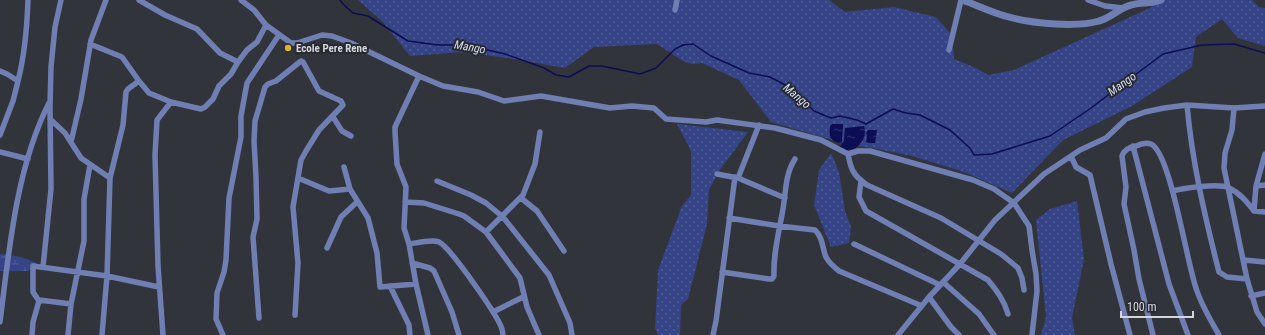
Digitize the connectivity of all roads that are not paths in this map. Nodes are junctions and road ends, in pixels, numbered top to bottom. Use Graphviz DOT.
graph roads {
  1 [pos="28,0"];
  2 [pos="61,0"];
  3 [pos="106,0"];
  4 [pos="139,0"];
  5 [pos="241,0"];
  6 [pos="677,0"];
  7 [pos="962,0"];
  8 [pos="1088,0"];
  9 [pos="1161,0"];
  10 [pos="1123,8"];
  11 [pos="675,10"];
  12 [pos="266,25"];
  13 [pos="279,35"];
  14 [pos="90,44"];
  15 [pos="949,50"];
  16 [pos="238,62"];
  17 [pos="0,71"];
  18 [pos="418,76"];
  19 [pos="18,81"];
  20 [pos="139,81"];
  21 [pos="50,100"];
  22 [pos="171,102"];
  23 [pos="1187,105"];
  24 [pos="1265,106"];
  25 [pos="1234,108"];
  26 [pos="333,116"];
  27 [pos="50,119"];
  28 [pos="759,125"];
  29 [pos="540,132"];
  30 [pos="0,135"];
  31 [pos="351,136"];
  32 [pos="71,142"];
  33 [pos="1133,146"];
  34 [pos="0,152"];
  35 [pos="848,154"];
  36 [pos="1265,154"];
  37 [pos="1071,156"];
  38 [pos="28,159"];
  39 [pos="795,159"];
  40 [pos="90,165"];
  41 [pos="344,167"];
  42 [pos="716,174"];
  43 [pos="737,177"];
  44 [pos="110,178"];
  45 [pos="298,178"];
  46 [pos="861,180"];
  47 [pos="437,181"];
  48 [pos="1265,184"];
  49 [pos="1256,186"];
  50 [pos="1228,187"];
  51 [pos="1198,188"];
  52 [pos="350,189"];
  53 [pos="1173,191"];
  54 [pos="521,198"];
  55 [pos="785,198"];
  56 [pos="357,202"];
  57 [pos="405,202"];
  58 [pos="1014,203"];
  59 [pos="1254,211"];
  60 [pos="1265,212"];
  61 [pos="503,217"];
  62 [pos="729,218"];
  63 [pos="779,226"];
  64 [pos="486,232"];
  65 [pos="979,240"];
  66 [pos="409,244"];
  67 [pos="854,244"];
  68 [pos="328,248"];
  69 [pos="564,250"];
  70 [pos="1244,260"];
  71 [pos="1265,262"];
  72 [pos="412,263"];
  73 [pos="960,264"];
  74 [pos="43,267"];
  75 [pos="722,272"];
  76 [pos="78,273"];
  77 [pos="107,276"];
  78 [pos="1247,279"];
  79 [pos="416,284"];
  80 [pos="942,284"];
  81 [pos="390,286"];
  82 [pos="159,287"];
  83 [pos="1024,290"];
  84 [pos="1265,293"];
  85 [pos="1251,296"];
  86 [pos="524,297"];
  87 [pos="929,297"];
  88 [pos="39,300"];
  89 [pos="72,304"];
  90 [pos="922,306"];
  91 [pos="493,312"];
  92 [pos="1008,314"];
  93 [pos="295,315"];
  94 [pos="259,318"];
  95 [pos="0,322"];
  96 [pos="1265,324"];
  97 [pos="32,335"];
  98 [pos="68,335"];
  99 [pos="102,335"];
  100 [pos="163,335"];
  101 [pos="223,335"];
  102 [pos="410,335"];
  103 [pos="428,335"];
  104 [pos="459,335"];
  105 [pos="503,335"];
  106 [pos="539,335"];
  107 [pos="572,335"];
  108 [pos="713,335"];
  109 [pos="898,335"];
  110 [pos="959,335"];
  111 [pos="994,335"];
  112 [pos="1032,335"];
  113 [pos="1130,335"];
  114 [pos="1153,335"];
  115 [pos="1188,335"];
  116 [pos="1219,335"];
  1 -- 19 [label="street"];
  2 -- 21 [label="street"];
  3 -- 14 [label="street"];
  4 -- 16 [label="street"];
  5 -- 12 [label="street"];
  6 -- 11 [label="street"];
  7 -- 10 [label="street"];
  7 -- 15 [label="street"];
  8 -- 10 [label="street"];
  9 -- 10 [label="street"];
  12 -- 13 [label="street"];
  12 -- 16 [label="street"];
  13 -- 18 [label="street"];
  13 -- 101 [label="street"];
  14 -- 20 [label="street"];
  14 -- 32 [label="street"];
  16 -- 22 [label="street"];
  17 -- 19 [label="street"];
  18 -- 28 [label="street"];
  18 -- 57 [label="street"];
  19 -- 30 [label="street"];
  20 -- 22 [label="street"];
  20 -- 44 [label="street"];
  21 -- 27 [label="street"];
  21 -- 38 [label="street"];
  22 -- 82 [label="street"];
  23 -- 25 [label="street"];
  23 -- 37 [label="street"];
  23 -- 51 [label="street"];
  24 -- 25 [label="street"];
  25 -- 50 [label="street"];
  26 -- 31 [label="street"];
  26 -- 45 [label="street"];
  26 -- 94 [label="street"];
  27 -- 32 [label="street"];
  27 -- 74 [label="street"];
  28 -- 35 [label="street"];
  28 -- 43 [label="street"];
  29 -- 54 [label="street"];
  32 -- 40 [label="street"];
  33 -- 53 [label="street"];
  33 -- 114 [label="street"];
  33 -- 115 [label="street"];
  34 -- 38 [label="street"];
  35 -- 46 [label="street"];
  35 -- 58 [label="street"];
  36 -- 49 [label="street"];
  37 -- 58 [label="street"];
  37 -- 113 [label="street"];
  38 -- 95 [label="street"];
  39 -- 55 [label="street"];
  40 -- 44 [label="street"];
  40 -- 76 [label="street"];
  41 -- 52 [label="street"];
  42 -- 43 [label="street"];
  43 -- 55 [label="street"];
  43 -- 62 [label="street"];
  44 -- 77 [label="street"];
  45 -- 52 [label="street"];
  45 -- 93 [label="street"];
  46 -- 65 [label="street"];
  46 -- 73 [label="street"];
  47 -- 61 [label="street"];
  48 -- 49 [label="street"];
  49 -- 59 [label="street"];
  50 -- 51 [label="street"];
  50 -- 59 [label="street"];
  50 -- 70 [label="street"];
  51 -- 53 [label="street"];
  51 -- 78 [label="street"];
  52 -- 56 [label="street"];
  53 -- 116 [label="street"];
  54 -- 61 [label="street"];
  54 -- 69 [label="street"];
  55 -- 63 [label="street"];
  56 -- 68 [label="street"];
  56 -- 81 [label="street"];
  57 -- 64 [label="street"];
  57 -- 66 [label="street"];
  58 -- 65 [label="street"];
  58 -- 112 [label="street"];
  59 -- 60 [label="street"];
  61 -- 64 [label="street"];
  61 -- 107 [label="street"];
  62 -- 63 [label="street"];
  62 -- 75 [label="street"];
  63 -- 75 [label="street"];
  63 -- 90 [label="street"];
  64 -- 86 [label="street"];
  65 -- 73 [label="street"];
  65 -- 83 [label="street"];
  66 -- 72 [label="street"];
  66 -- 91 [label="street"];
  67 -- 80 [label="street"];
  70 -- 71 [label="street"];
  70 -- 78 [label="street"];
  72 -- 79 [label="street"];
  72 -- 104 [label="street"];
  73 -- 80 [label="street"];
  73 -- 92 [label="street"];
  74 -- 76 [label="street"];
  74 -- 88 [label="street"];
  75 -- 108 [label="street"];
  76 -- 77 [label="street"];
  76 -- 89 [label="street"];
  77 -- 82 [label="street"];
  77 -- 99 [label="street"];
  78 -- 85 [label="street"];
  79 -- 81 [label="street"];
  79 -- 103 [label="street"];
  80 -- 87 [label="street"];
  80 -- 111 [label="street"];
  81 -- 102 [label="street"];
  82 -- 100 [label="street"];
  84 -- 85 [label="street"];
  85 -- 96 [label="street"];
  86 -- 91 [label="street"];
  86 -- 106 [label="street"];
  87 -- 90 [label="street"];
  87 -- 110 [label="street"];
  88 -- 89 [label="street"];
  88 -- 97 [label="street"];
  89 -- 98 [label="street"];
  90 -- 109 [label="street"];
  91 -- 105 [label="street"];
}
